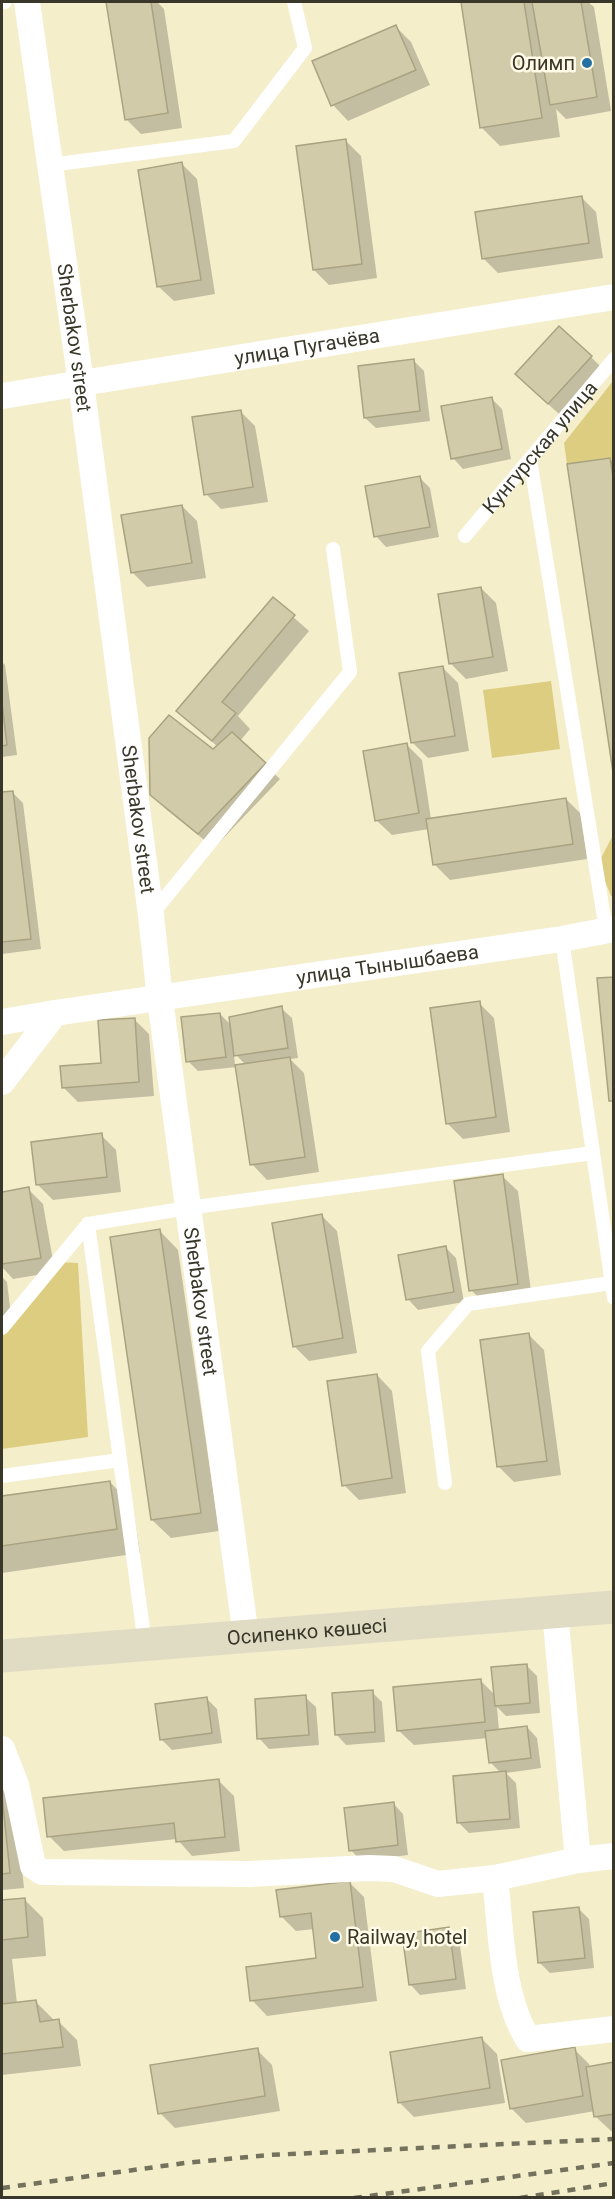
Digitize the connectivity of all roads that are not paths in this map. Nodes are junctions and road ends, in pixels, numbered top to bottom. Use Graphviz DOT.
graph roads {
  1 [pos="27,2"];
  2 [pos="294,2"];
  3 [pos="50,165"];
  4 [pos="614,297"];
  5 [pos="614,359"];
  6 [pos="81,383"];
  7 [pos="2,396"];
  8 [pos="530,459"];
  9 [pos="465,536"];
  10 [pos="333,549"];
  11 [pos="151,915"];
  12 [pos="610,929"];
  13 [pos="562,939"];
  14 [pos="160,999"];
  15 [pos="55,1013"];
  16 [pos="2,1022"];
  17 [pos="2,1082"];
  18 [pos="593,1153"];
  19 [pos="188,1208"];
  20 [pos="88,1224"];
  21 [pos="611,1283"];
  22 [pos="614,1298"];
  23 [pos="2,1328"];
  24 [pos="120,1460"];
  25 [pos="2,1476"];
  26 [pos="446,1483"];
  27 [pos="614,1607"];
  28 [pos="555,1612"];
  29 [pos="246,1637"];
  30 [pos="146,1644"];
  31 [pos="2,1656"];
  32 [pos="2,1749"];
  33 [pos="614,1856"];
  34 [pos="578,1860"];
  35 [pos="495,1878"];
  36 [pos="614,2029"];
  1 -- 3 [label="street, Sherbakov street"];
  2 -- 3 [label="lane"];
  3 -- 6 [label="street, Sherbakov street"];
  4 -- 6 [label="street, улица Пугачёва"];
  5 -- 8 [label="lane, Кунгурская улица"];
  6 -- 7 [label="street, улица Пугачёва"];
  6 -- 11 [label="street, Sherbakov street"];
  8 -- 9 [label="lane, Кунгурская улица"];
  8 -- 12 [label="lane"];
  10 -- 11 [label="lane"];
  11 -- 14 [label="street, Sherbakov street"];
  12 -- 13 [label="street, улица Тынышбаева"];
  13 -- 14 [label="street, улица Тынышбаева"];
  13 -- 18 [label="lane"];
  14 -- 15 [label="street"];
  14 -- 19 [label="street, Sherbakov street"];
  15 -- 16 [label="street"];
  15 -- 17 [label="street"];
  18 -- 19 [label="lane"];
  18 -- 21 [label="lane"];
  19 -- 20 [label="lane"];
  19 -- 29 [label="street, Sherbakov street"];
  20 -- 23 [label="lane"];
  20 -- 24 [label="lane"];
  21 -- 22 [label="lane"];
  21 -- 26 [label="lane"];
  24 -- 25 [label="lane"];
  24 -- 30 [label="lane"];
  27 -- 28 [label="main road, Осипенко көшесі"];
  28 -- 29 [label="main road, Осипенко көшесі"];
  28 -- 34 [label="street"];
  29 -- 30 [label="main road, Осипенко көшесі"];
  30 -- 31 [label="main road, Осипенко көшесі"];
  32 -- 35 [label="street"];
  33 -- 34 [label="street"];
  34 -- 35 [label="street"];
  35 -- 36 [label="street"];
}
